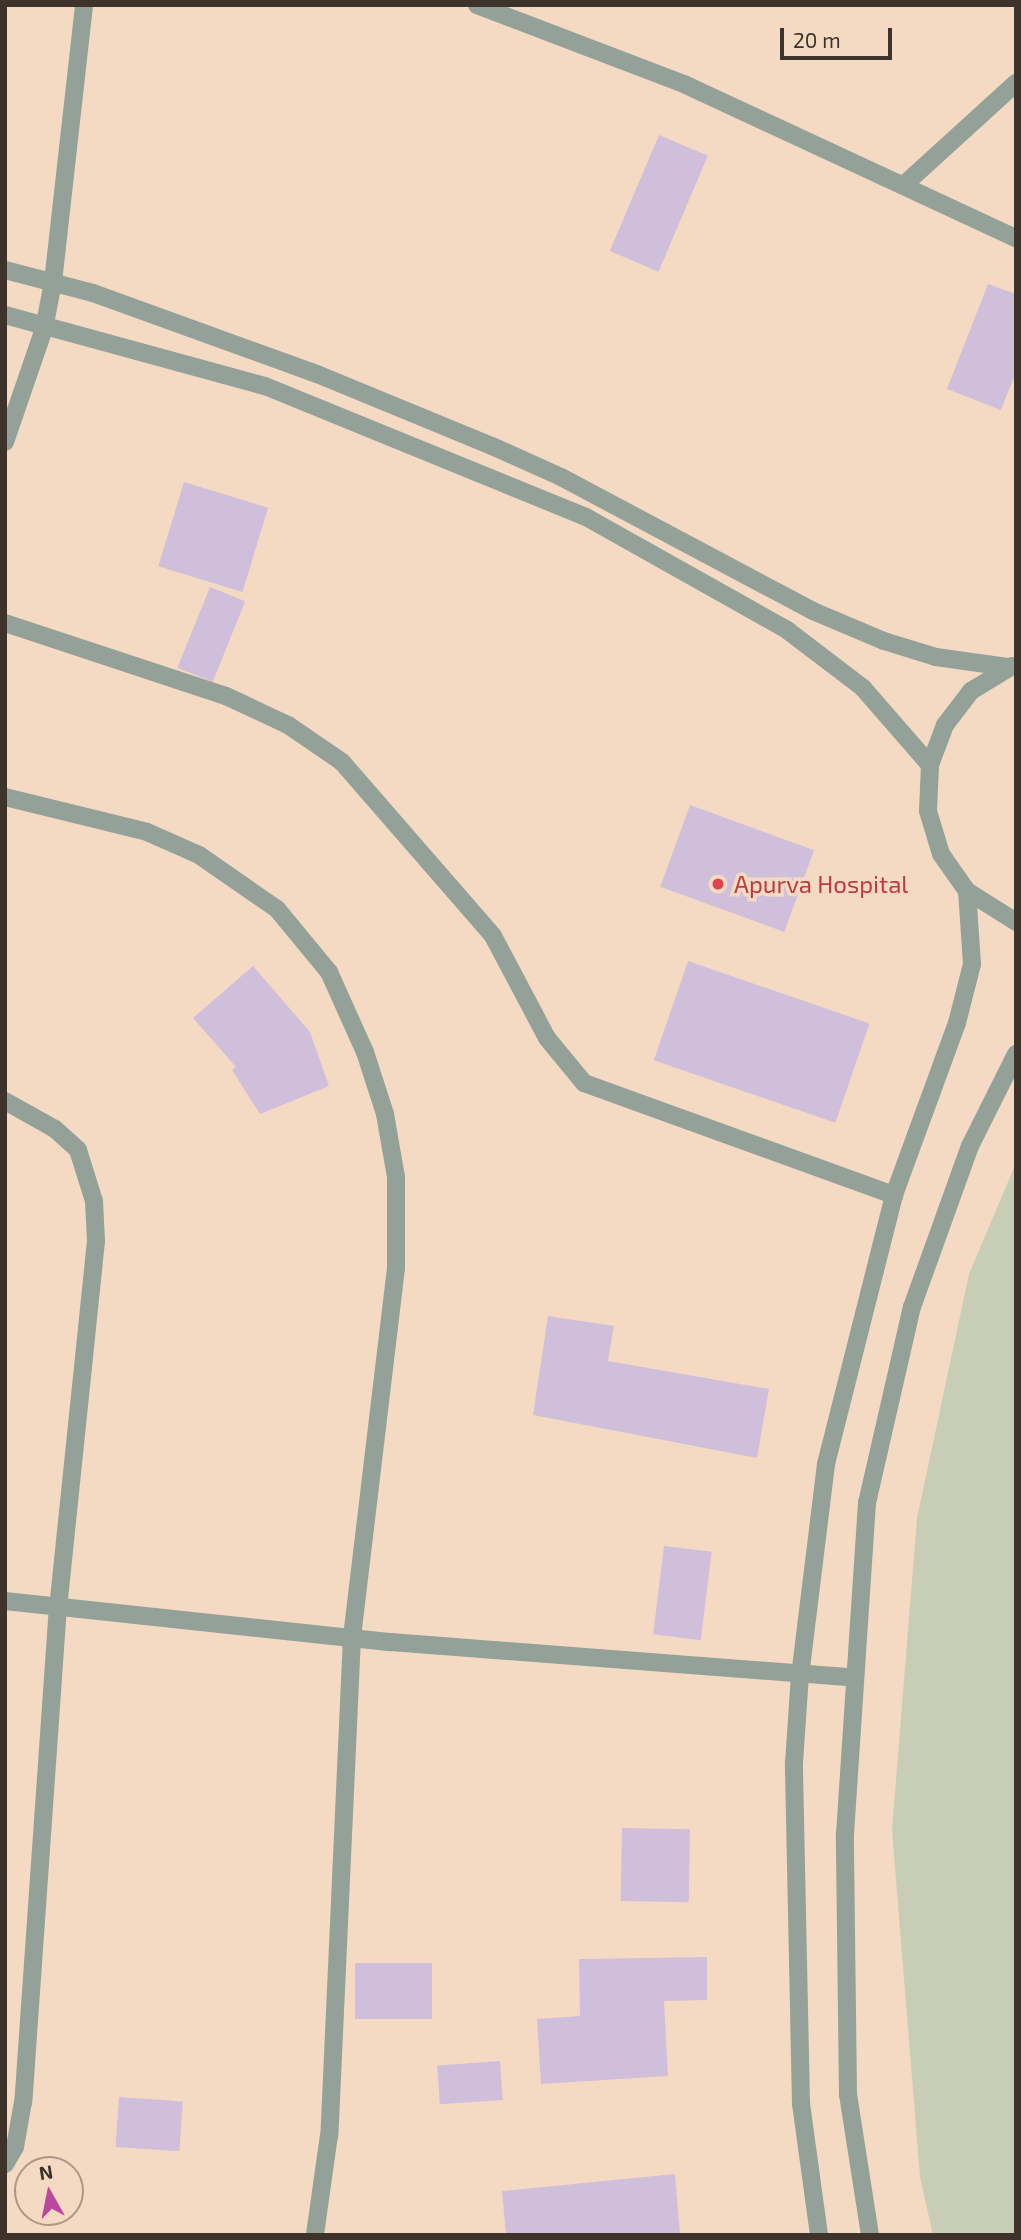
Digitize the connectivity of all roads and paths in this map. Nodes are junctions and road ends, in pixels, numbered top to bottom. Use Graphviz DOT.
graph roads {
  1 [pos="84,5"];
  2 [pos="477,5"];
  3 [pos="1016,83"];
  4 [pos="906,183"];
  5 [pos="1016,238"];
  6 [pos="5,270"];
  7 [pos="53,282"];
  8 [pos="5,315"];
  9 [pos="44,329"];
  10 [pos="5,442"];
  11 [pos="5,623"];
  12 [pos="1012,666"];
  13 [pos="930,765"];
  14 [pos="5,797"];
  15 [pos="967,891"];
  16 [pos="1016,922"];
  17 [pos="1016,1054"];
  18 [pos="5,1101"];
  19 [pos="894,1195"];
  20 [pos="5,1601"];
  21 [pos="58,1606"];
  22 [pos="352,1637"];
  23 [pos="800,1676"];
  24 [pos="854,1678"];
  25 [pos="5,2164"];
  26 [pos="315,2235"];
  27 [pos="819,2235"];
  28 [pos="870,2235"];
  1 -- 7 [label="street"];
  2 -- 4 [label="street"];
  3 -- 4 [label="street"];
  4 -- 5 [label="street"];
  6 -- 7 [label="street"];
  7 -- 9 [label="street"];
  7 -- 12 [label="street"];
  8 -- 9 [label="street"];
  9 -- 10 [label="street"];
  9 -- 13 [label="street"];
  11 -- 19 [label="street"];
  12 -- 13 [label="street"];
  13 -- 15 [label="street"];
  14 -- 22 [label="street"];
  15 -- 16 [label="street"];
  15 -- 19 [label="street"];
  17 -- 24 [label="street"];
  18 -- 21 [label="street"];
  19 -- 23 [label="street"];
  20 -- 21 [label="street"];
  21 -- 22 [label="street"];
  21 -- 25 [label="street"];
  22 -- 23 [label="street"];
  22 -- 26 [label="street"];
  23 -- 24 [label="street"];
  23 -- 27 [label="street"];
  24 -- 28 [label="street"];
}
